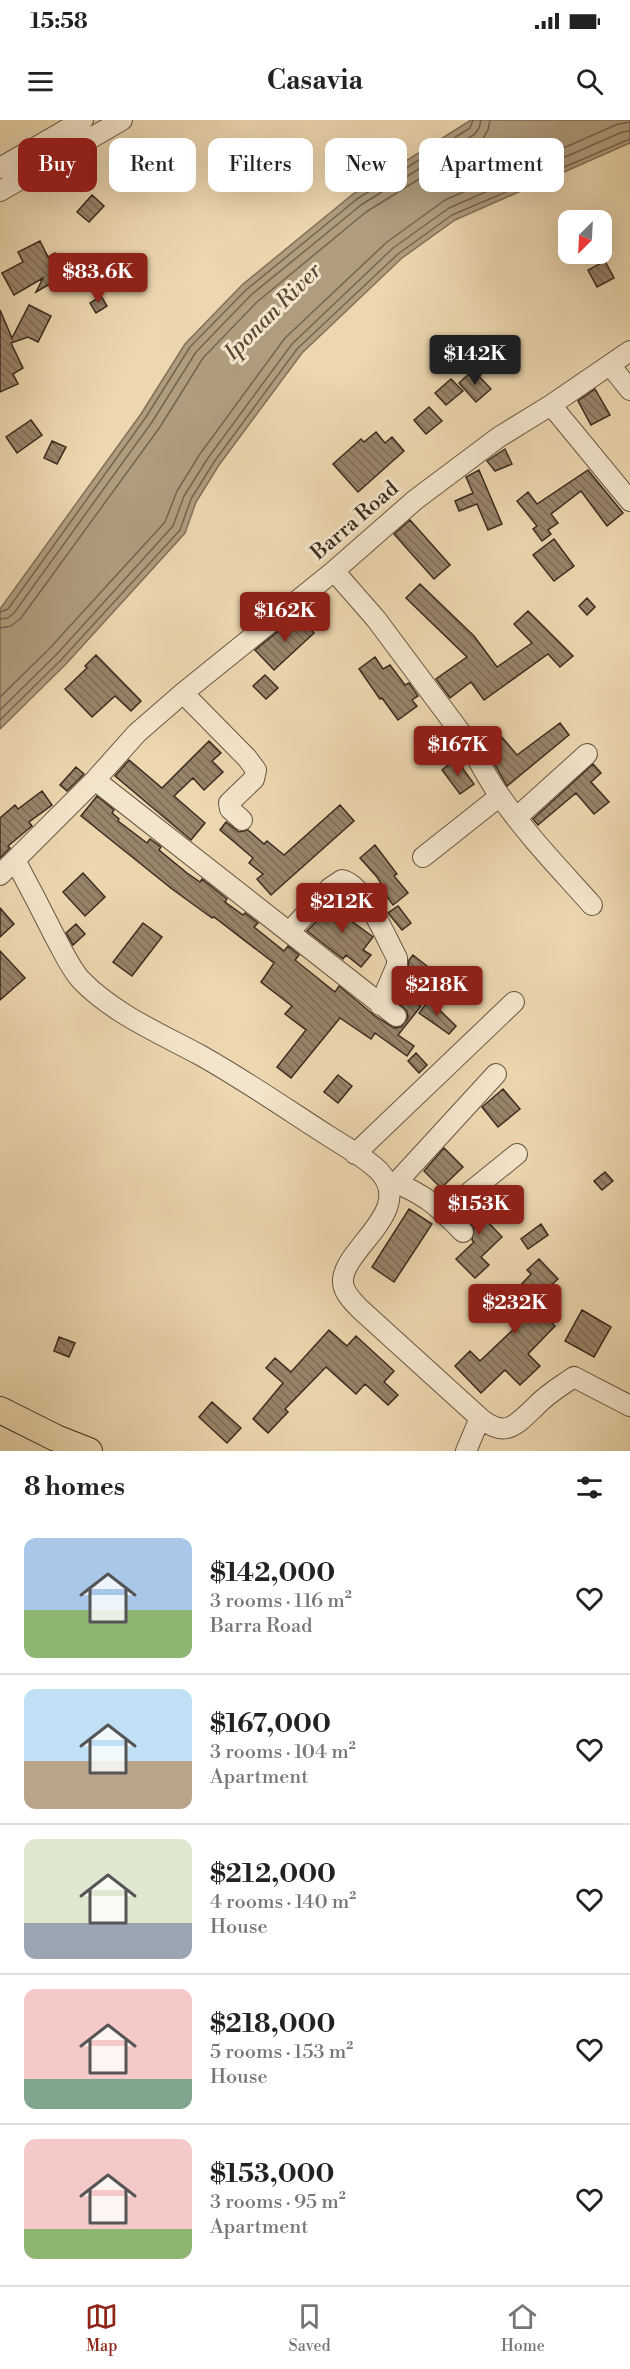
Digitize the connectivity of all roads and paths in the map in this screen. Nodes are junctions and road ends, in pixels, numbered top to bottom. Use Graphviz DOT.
graph roads {
  1 [pos="83,120"];
  2 [pos="122,120"];
  3 [pos="0,168"];
  4 [pos="0,191"];
  5 [pos="630,351"];
  6 [pos="610,365"];
  7 [pos="630,390"];
  8 [pos="551,405"];
  9 [pos="630,501"];
  10 [pos="334,571"];
  11 [pos="183,693"];
  12 [pos="587,754"];
  13 [pos="95,780"];
  14 [pos="500,796"];
  15 [pos="516,818"];
  16 [pos="242,820"];
  17 [pos="423,857"];
  18 [pos="15,860"];
  19 [pos="0,875"];
  20 [pos="592,905"];
  21 [pos="289,932"];
  22 [pos="514,1002"];
  23 [pos="380,1005"];
  24 [pos="396,1016"];
  25 [pos="496,1074"];
  26 [pos="355,1154"];
  27 [pos="517,1154"];
  28 [pos="393,1184"];
  29 [pos="444,1213"];
  30 [pos="463,1232"];
  31 [pos="630,1406"];
  32 [pos="0,1410"];
  33 [pos="480,1418"];
  34 [pos="89,1451"];
  35 [pos="466,1451"];
  1 -- 3 [label="street"];
  2 -- 4 [label="street"];
  5 -- 6 [label="street, Barra Road"];
  6 -- 7 [label="street"];
  6 -- 8 [label="street, Barra Road"];
  8 -- 9 [label="street"];
  8 -- 10 [label="street, Barra Road"];
  10 -- 11 [label="street, Barra Road"];
  10 -- 14 [label="street"];
  11 -- 13 [label="street, Barra Road"];
  11 -- 16 [label="street"];
  12 -- 15 [label="street"];
  13 -- 18 [label="street, Barra Road"];
  13 -- 21 [label="street"];
  14 -- 15 [label="street"];
  14 -- 17 [label="street"];
  15 -- 20 [label="street"];
  18 -- 19 [label="street, Barra Road"];
  18 -- 26 [label="street"];
  21 -- 23 [label="street"];
  21 -- 23 [label="street"];
  22 -- 26 [label="street"];
  23 -- 24 [label="street"];
  25 -- 28 [label="street"];
  26 -- 28 [label="street"];
  27 -- 29 [label="street"];
  28 -- 29 [label="street"];
  28 -- 33 [label="street"];
  29 -- 30 [label="street"];
  31 -- 33 [label="street"];
  32 -- 34 [label="main road"];
  33 -- 35 [label="street"];
}
